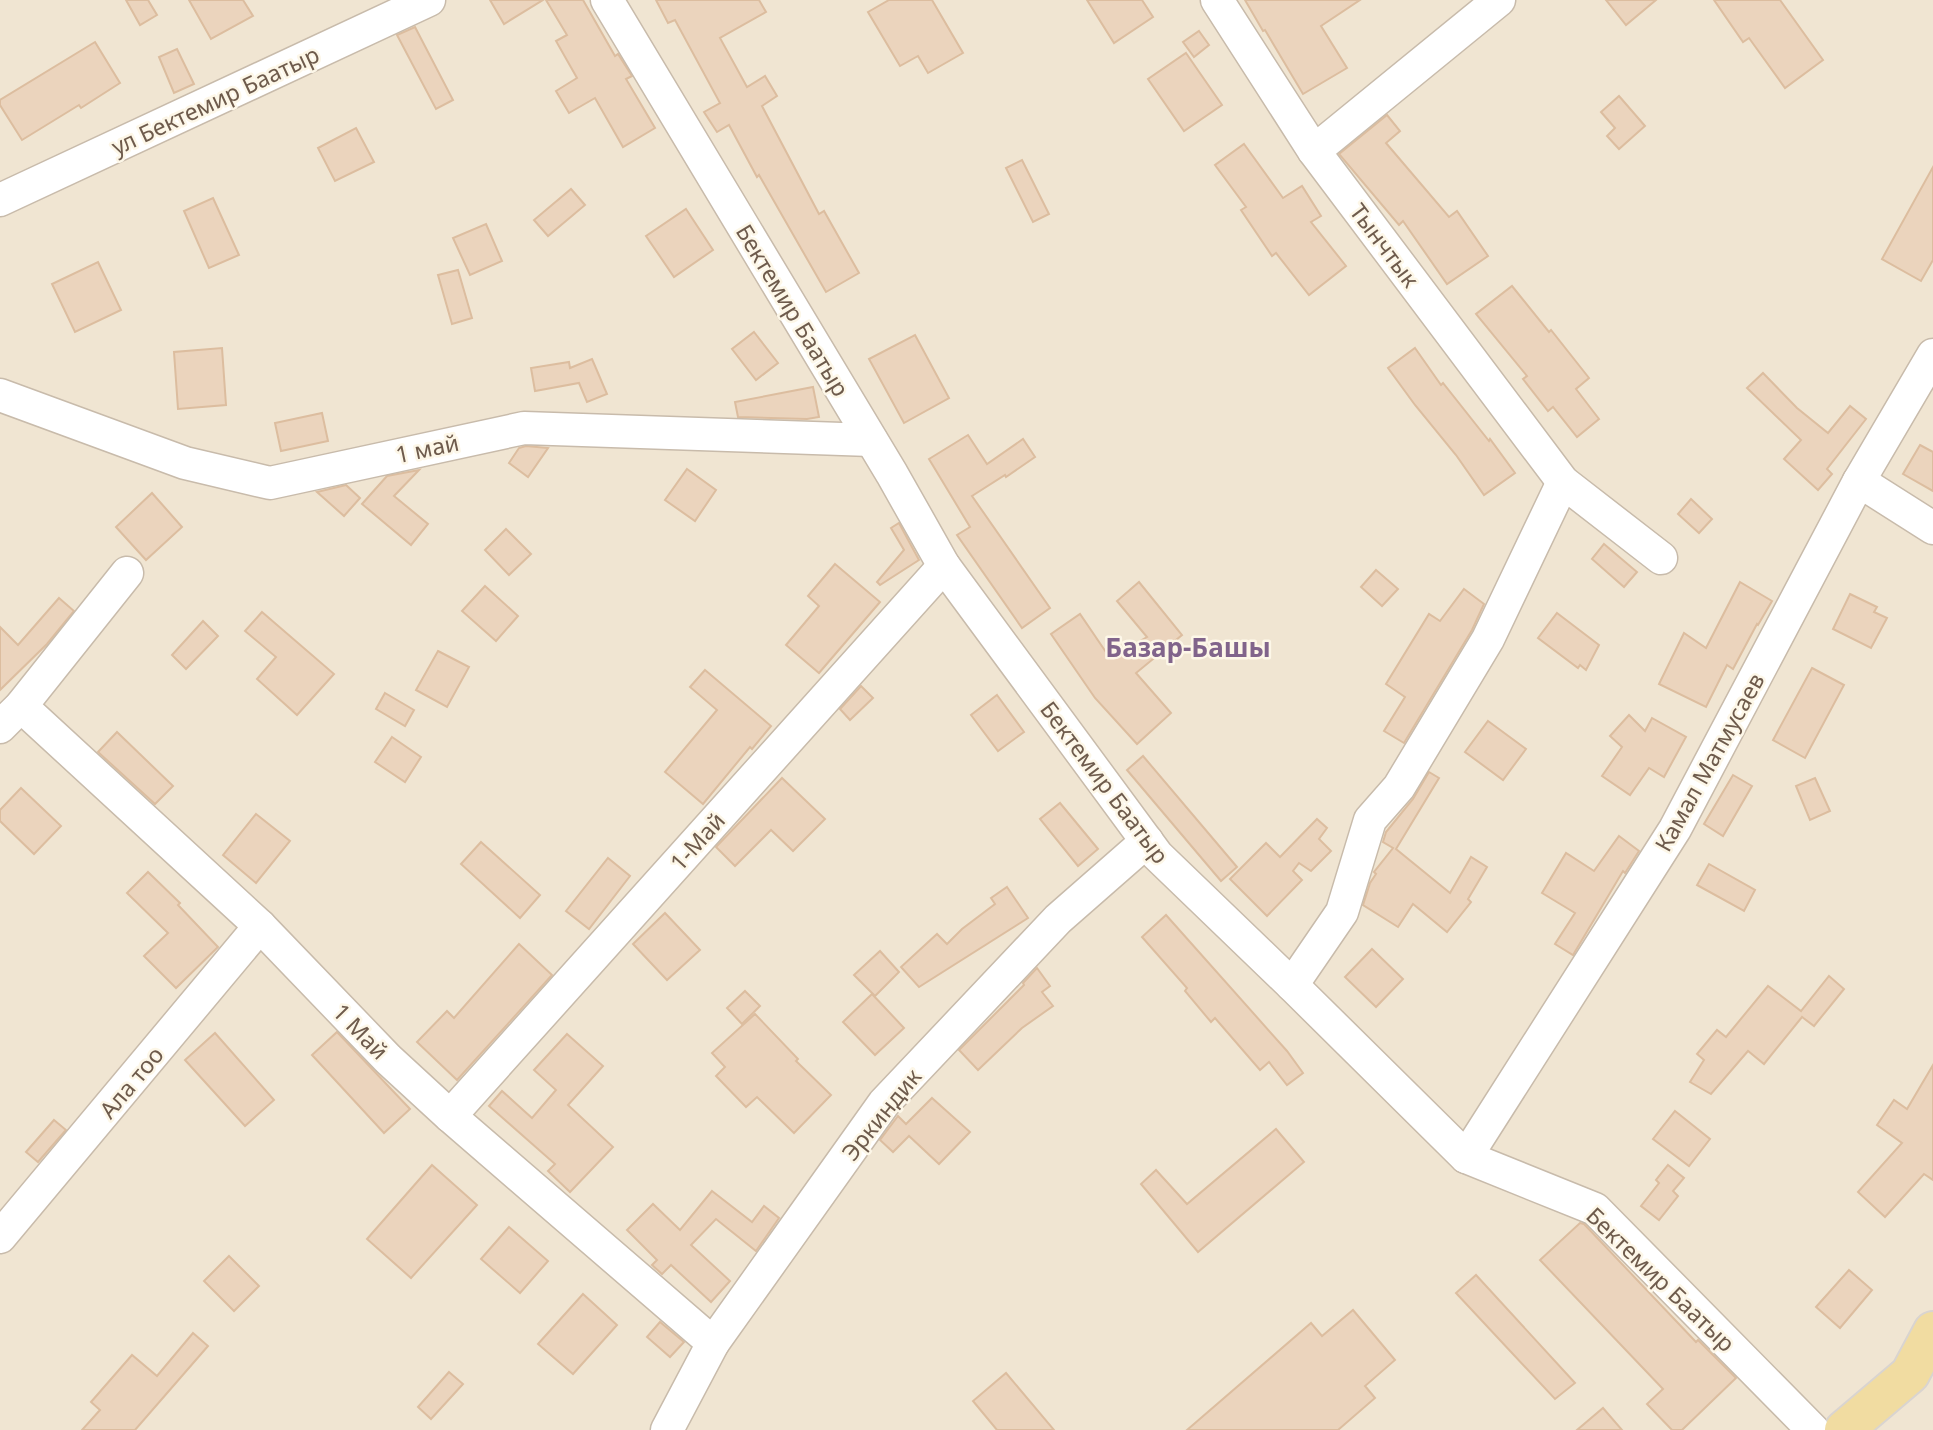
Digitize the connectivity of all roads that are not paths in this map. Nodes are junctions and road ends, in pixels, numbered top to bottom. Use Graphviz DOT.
graph roads {
  1 [pos="429,0"];
  2 [pos="607,0"];
  3 [pos="1217,0"];
  4 [pos="1499,0"];
  5 [pos="1314,151"];
  6 [pos="0,200"];
  7 [pos="1933,355"];
  8 [pos="0,395"];
  9 [pos="871,440"];
  10 [pos="1860,481"];
  11 [pos="1563,482"];
  12 [pos="1933,528"];
  13 [pos="1661,558"];
  14 [pos="944,566"];
  15 [pos="127,573"];
  16 [pos="11,716"];
  17 [pos="1147,841"];
  18 [pos="260,926"];
  19 [pos="1292,985"];
  20 [pos="450,1116"];
  21 [pos="1466,1157"];
  22 [pos="0,1237"];
  23 [pos="1933,1331"];
  24 [pos="713,1343"];
  25 [pos="667,1430"];
  26 [pos="1813,1430"];
  27 [pos="1844,1430"];
  1 -- 6 [label="street, ул Бектемир Баатыр"];
  2 -- 9 [label="street, Бектемир Баатыр"];
  3 -- 5 [label="street, Тынчтык"];
  4 -- 5 [label="street"];
  5 -- 11 [label="street, Тынчтык"];
  7 -- 10 [label="street, Камал Матмусаев"];
  8 -- 9 [label="street, 1 май"];
  9 -- 14 [label="street, Бектемир Баатыр"];
  10 -- 12 [label="street"];
  10 -- 21 [label="street, Камал Матмусаев"];
  11 -- 13 [label="street, Тынчтык"];
  11 -- 19 [label="street"];
  14 -- 17 [label="street, Бектемир Баатыр"];
  14 -- 20 [label="street, 1-Май"];
  15 -- 16 [label="street"];
  16 -- 18 [label="street, 1 Май"];
  17 -- 19 [label="street, Бектемир Баатыр"];
  17 -- 24 [label="street, Эркиндик"];
  18 -- 20 [label="street, 1 Май"];
  18 -- 22 [label="street, Ала тоо"];
  19 -- 21 [label="street, Бектемир Баатыр"];
  20 -- 24 [label="street, 1 Май"];
  21 -- 26 [label="street, Бектемир Баатыр"];
  23 -- 27 [label="main road"];
  24 -- 25 [label="street, Эркиндик"];
}
